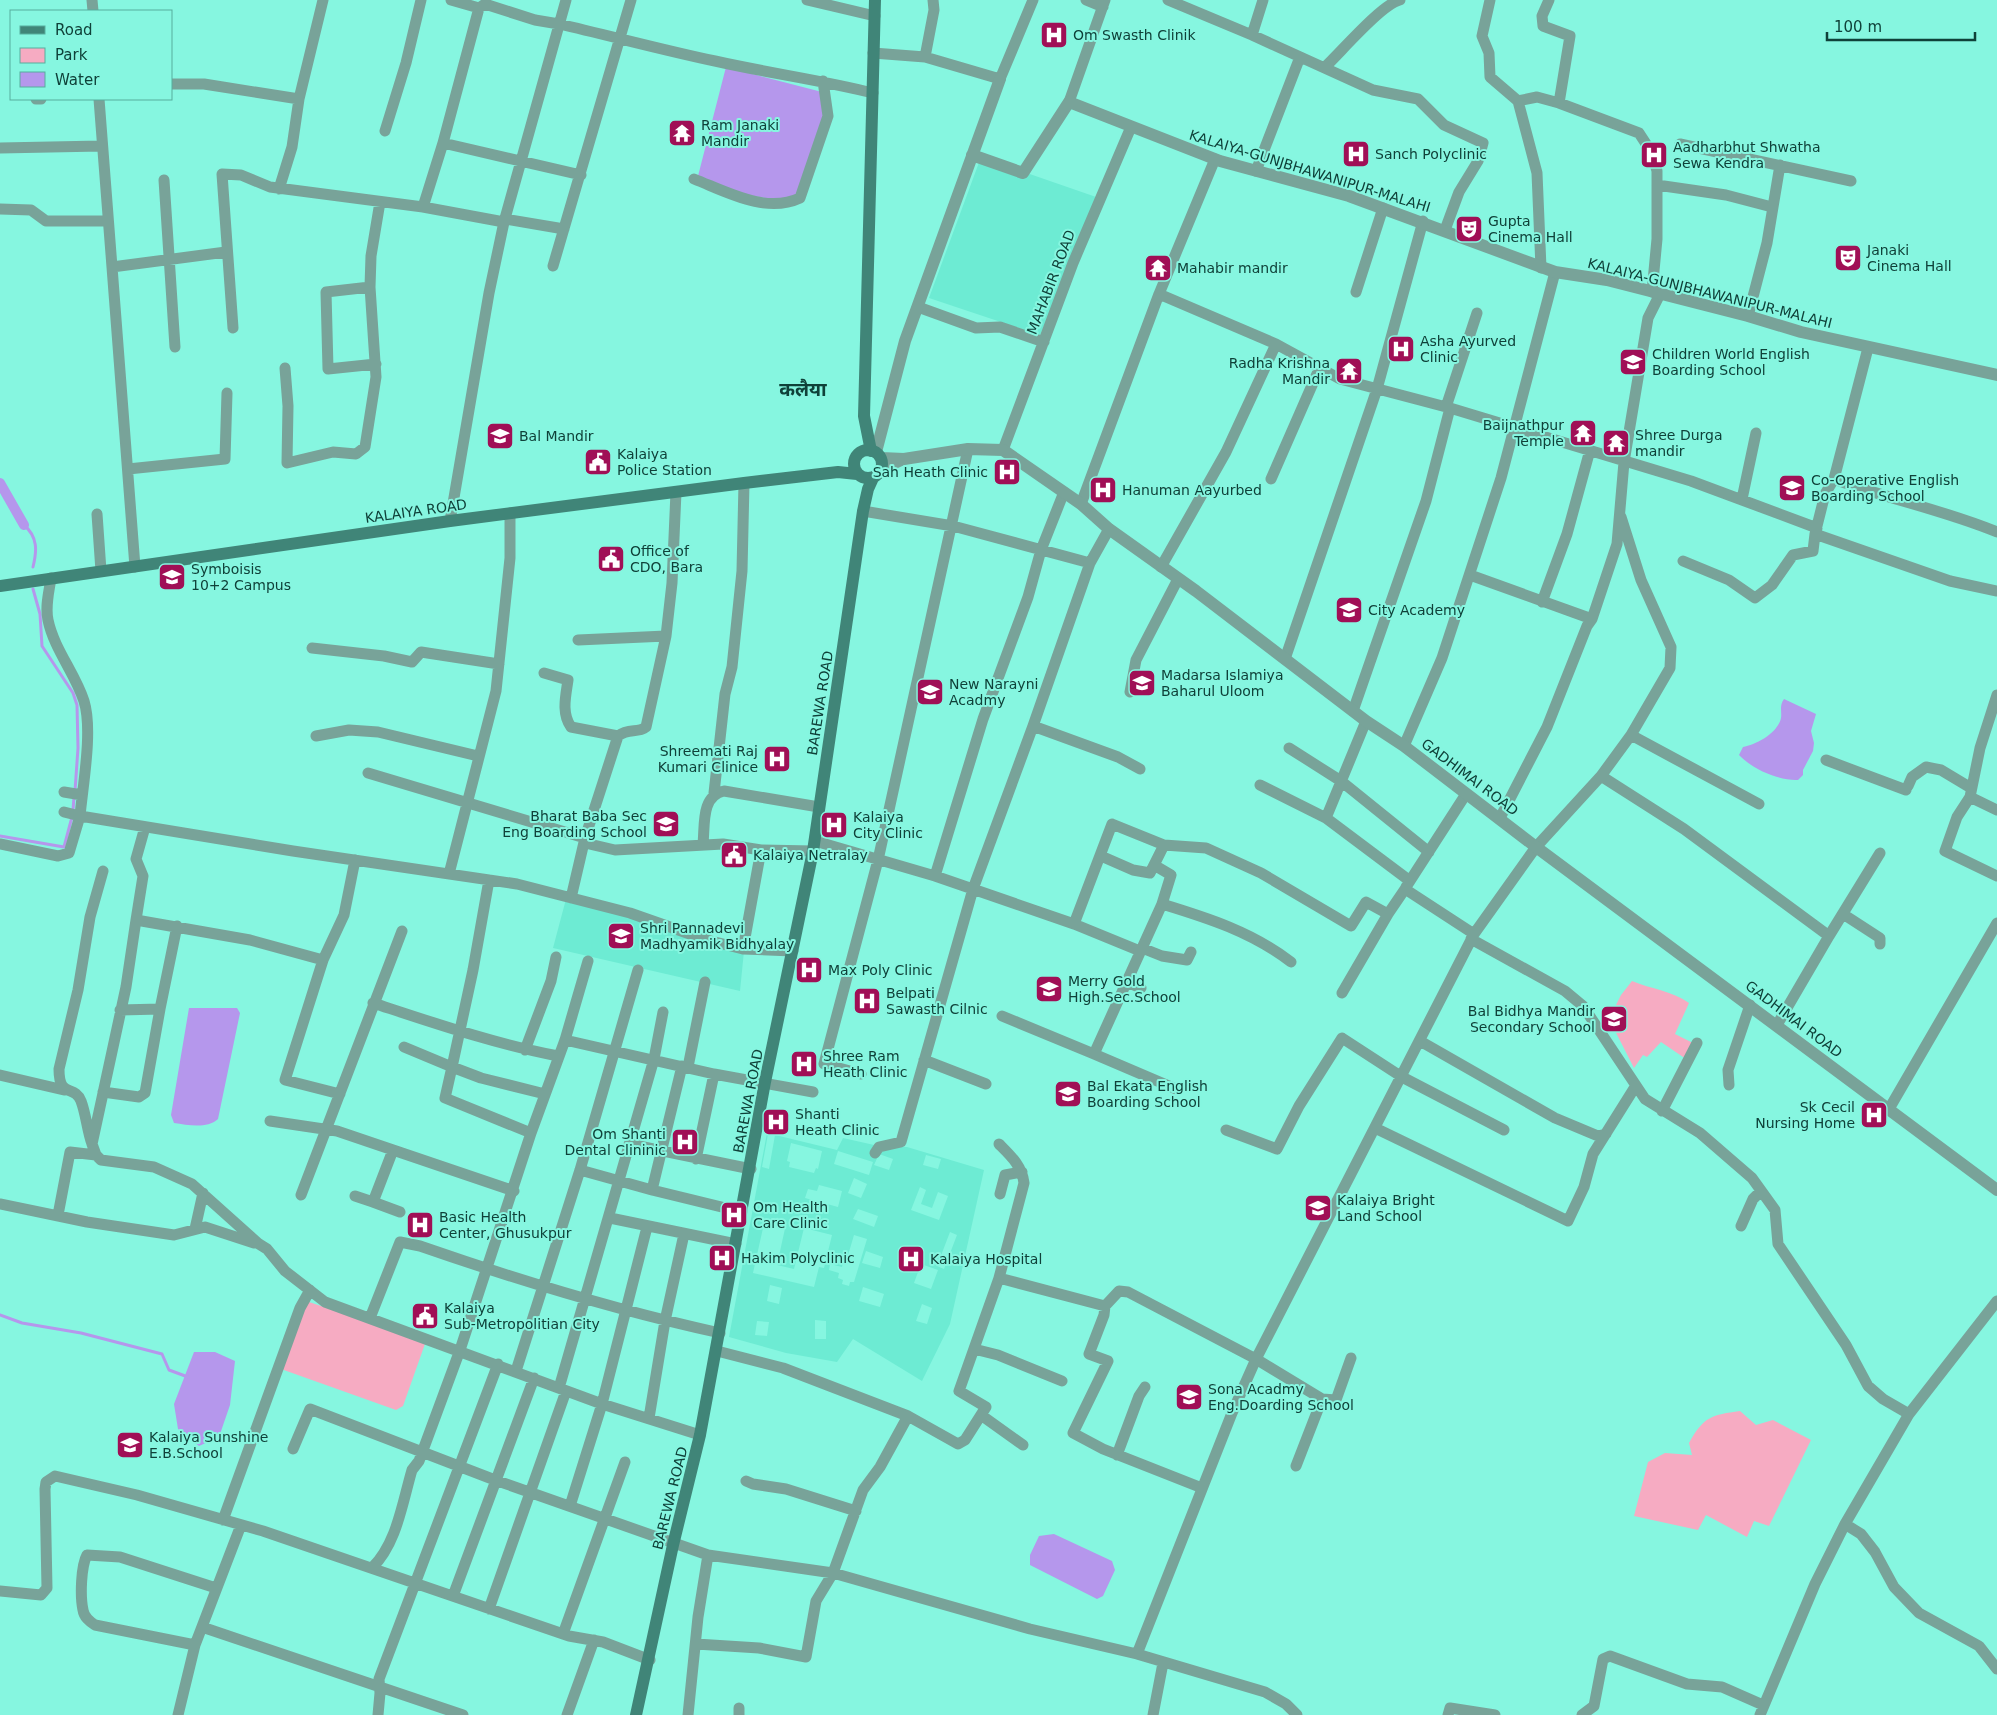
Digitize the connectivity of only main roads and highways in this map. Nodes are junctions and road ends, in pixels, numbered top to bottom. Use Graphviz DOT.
graph roads {
  1 [pos="876,0"];
  2 [pos="873,464"];
  3 [pos="856,471"];
  4 [pos="0,586"];
  5 [pos="636,1715"];
  1 -- 2 [label="main road, BAREWA ROAD"];
  2 -- 3 [label="main road"];
  2 -- 3 [label="main road"];
  2 -- 5 [label="main road, BAREWA ROAD"];
  3 -- 4 [label="main road, KALAIYA ROAD"];
}
